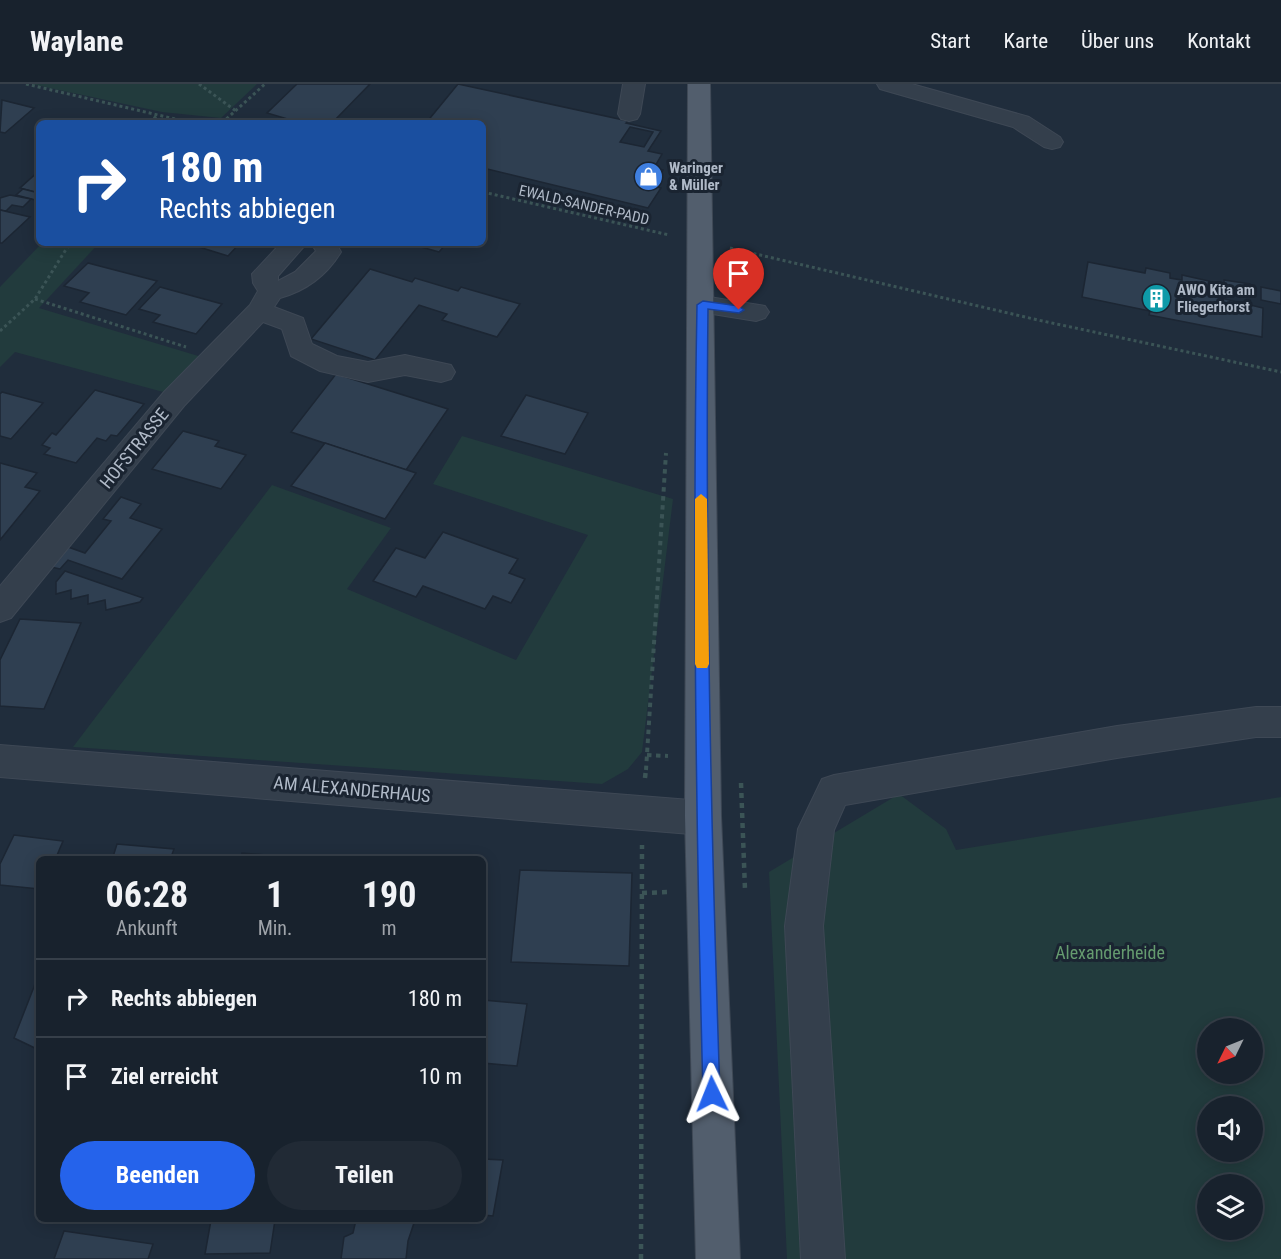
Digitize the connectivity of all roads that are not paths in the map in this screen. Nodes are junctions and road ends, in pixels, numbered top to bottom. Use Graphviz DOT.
graph roads {
  1 [pos="634,84"];
  2 [pos="699,84"];
  3 [pos="888,84"];
  4 [pos="629,114"];
  5 [pos="1052,142"];
  6 [pos="292,246"];
  7 [pos="325,246"];
  8 [pos="265,301"];
  9 [pos="703,305"];
  10 [pos="756,312"];
  11 [pos="441,372"];
  12 [pos="0,609"];
  13 [pos="1281,722"];
  14 [pos="0,761"];
  15 [pos="703,818"];
  16 [pos="718,1259"];
  17 [pos="823,1259"];
  1 -- 4 [label="street"];
  2 -- 9 [label="main road"];
  3 -- 5 [label="street"];
  6 -- 8 [label="street"];
  7 -- 8 [label="street"];
  8 -- 11 [label="street"];
  8 -- 12 [label="street, HOFSTRASSE"];
  9 -- 10 [label="street"];
  9 -- 15 [label="main road"];
  13 -- 17 [label="street"];
  14 -- 15 [label="street, AM ALEXANDERHAUS"];
  15 -- 16 [label="main road"];
}
